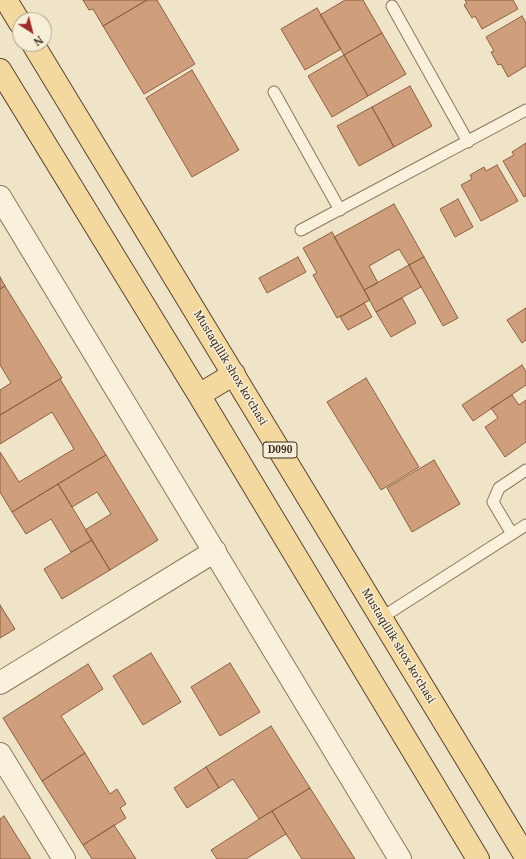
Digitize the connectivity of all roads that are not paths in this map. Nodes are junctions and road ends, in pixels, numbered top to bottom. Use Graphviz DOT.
graph roads {
  1 [pos="6,0"];
  2 [pos="392,6"];
  3 [pos="13,12"];
  4 [pos="38,52"];
  5 [pos="0,70"];
  6 [pos="274,92"];
  7 [pos="526,110"];
  8 [pos="468,142"];
  9 [pos="0,197"];
  10 [pos="340,210"];
  11 [pos="301,230"];
  12 [pos="234,374"];
  13 [pos="199,395"];
  14 [pos="526,470"];
  15 [pos="526,525"];
  16 [pos="512,534"];
  17 [pos="215,551"];
  18 [pos="381,618"];
  19 [pos="0,683"];
  20 [pos="0,754"];
  21 [pos="526,858"];
  22 [pos="64,859"];
  23 [pos="400,859"];
  24 [pos="478,859"];
  1 -- 3 [label="main road"];
  2 -- 8 [label="lane"];
  4 -- 12 [label="main road, Mustaqillik shox ko'chasi / D090"];
  5 -- 13 [label="main road"];
  6 -- 10 [label="lane"];
  7 -- 8 [label="lane"];
  8 -- 10 [label="lane"];
  9 -- 17 [label="street"];
  10 -- 11 [label="lane"];
  12 -- 13 [label="main road"];
  12 -- 18 [label="main road, Mustaqillik shox ko'chasi / D090"];
  13 -- 24 [label="main road"];
  14 -- 16 [label="lane"];
  15 -- 16 [label="lane"];
  16 -- 18 [label="lane"];
  17 -- 19 [label="street"];
  17 -- 23 [label="street"];
  18 -- 21 [label="main road, Mustaqillik shox ko'chasi / D090"];
  20 -- 22 [label="street"];
}
